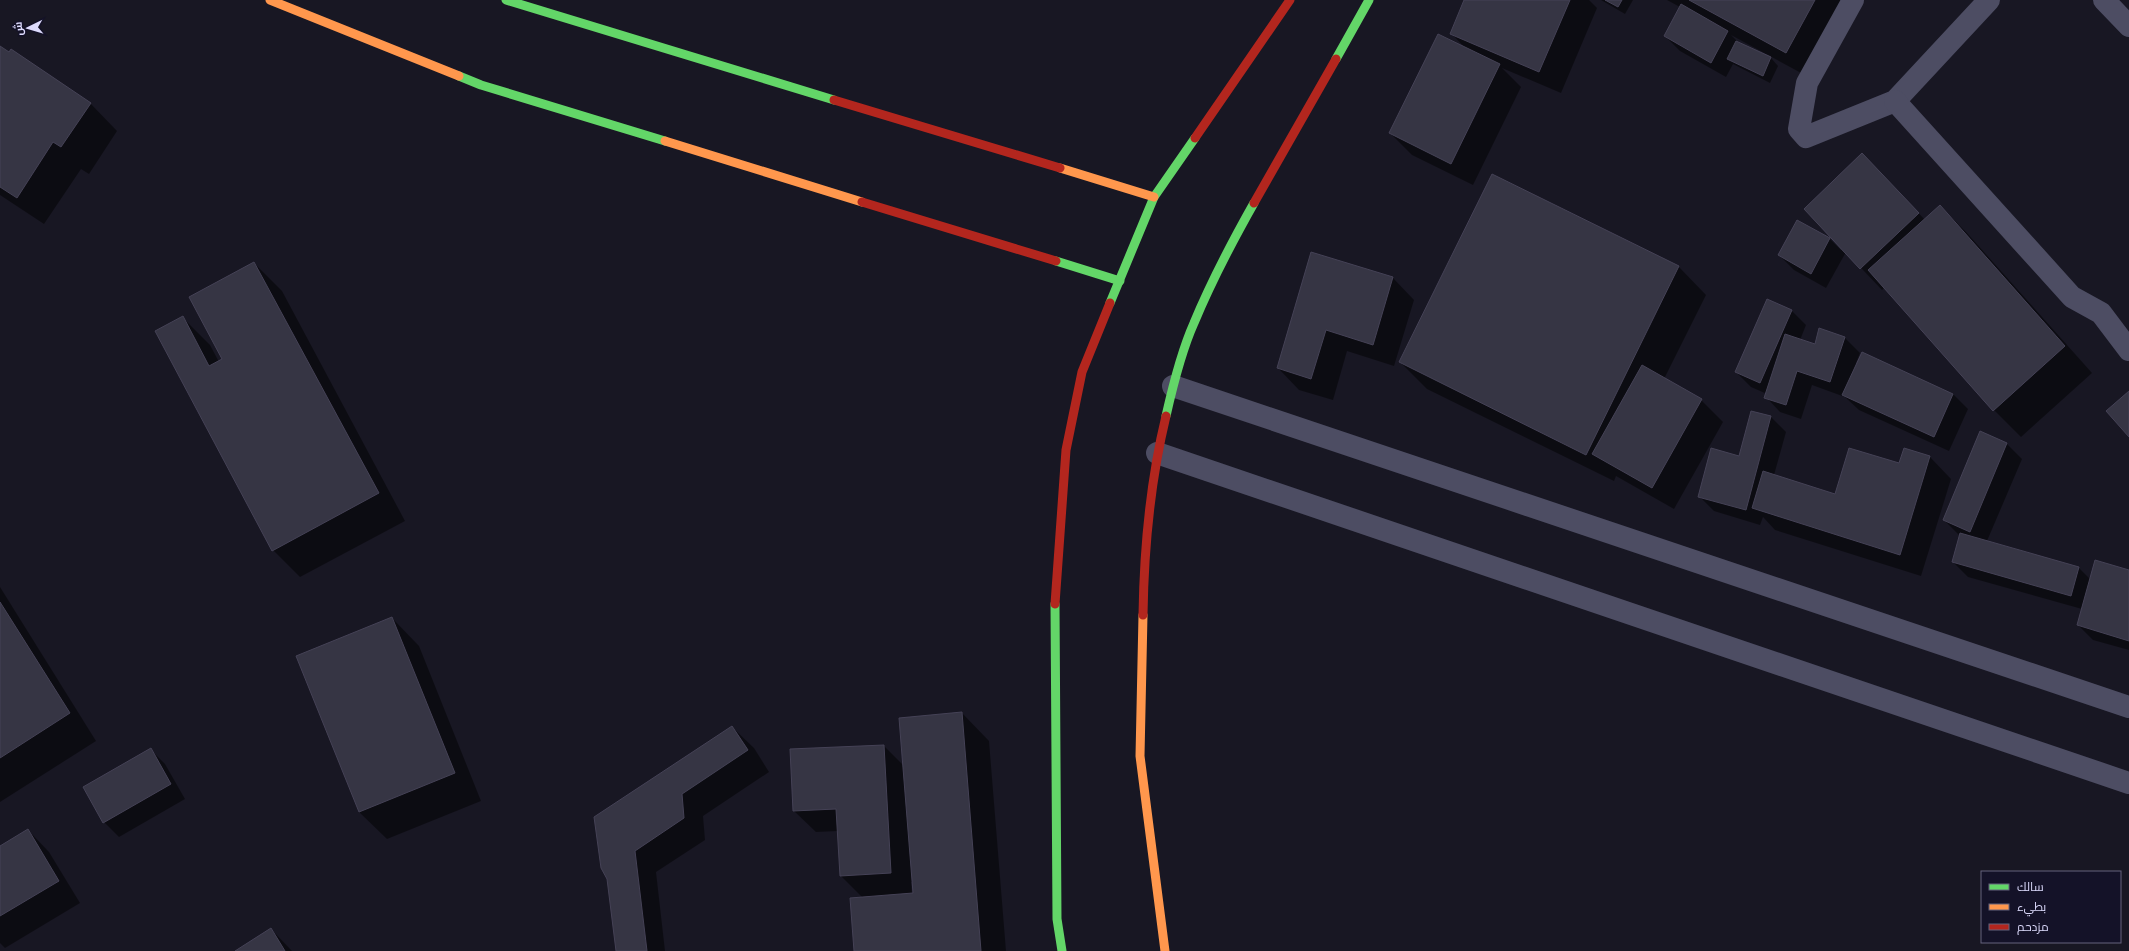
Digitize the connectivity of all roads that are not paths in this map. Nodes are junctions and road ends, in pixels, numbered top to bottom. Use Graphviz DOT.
graph roads {
  1 [pos="270,0"];
  2 [pos="506,0"];
  3 [pos="1290,0"];
  4 [pos="1369,0"];
  5 [pos="1853,0"];
  6 [pos="1989,0"];
  7 [pos="2104,0"];
  8 [pos="2129,26"];
  9 [pos="1895,101"];
  10 [pos="1154,197"];
  11 [pos="1120,281"];
  12 [pos="2129,350"];
  13 [pos="1174,386"];
  14 [pos="1157,453"];
  15 [pos="2129,707"];
  16 [pos="2129,783"];
  17 [pos="1062,951"];
  18 [pos="1164,951"];
  1 -- 11 [label="street"];
  2 -- 10 [label="street"];
  3 -- 10 [label="street"];
  4 -- 13 [label="street"];
  5 -- 9 [label="street"];
  6 -- 9 [label="street"];
  7 -- 8 [label="street"];
  9 -- 12 [label="street"];
  10 -- 11 [label="street"];
  11 -- 17 [label="street"];
  13 -- 14 [label="street"];
  13 -- 15 [label="street"];
  14 -- 16 [label="street"];
  14 -- 18 [label="street"];
}
